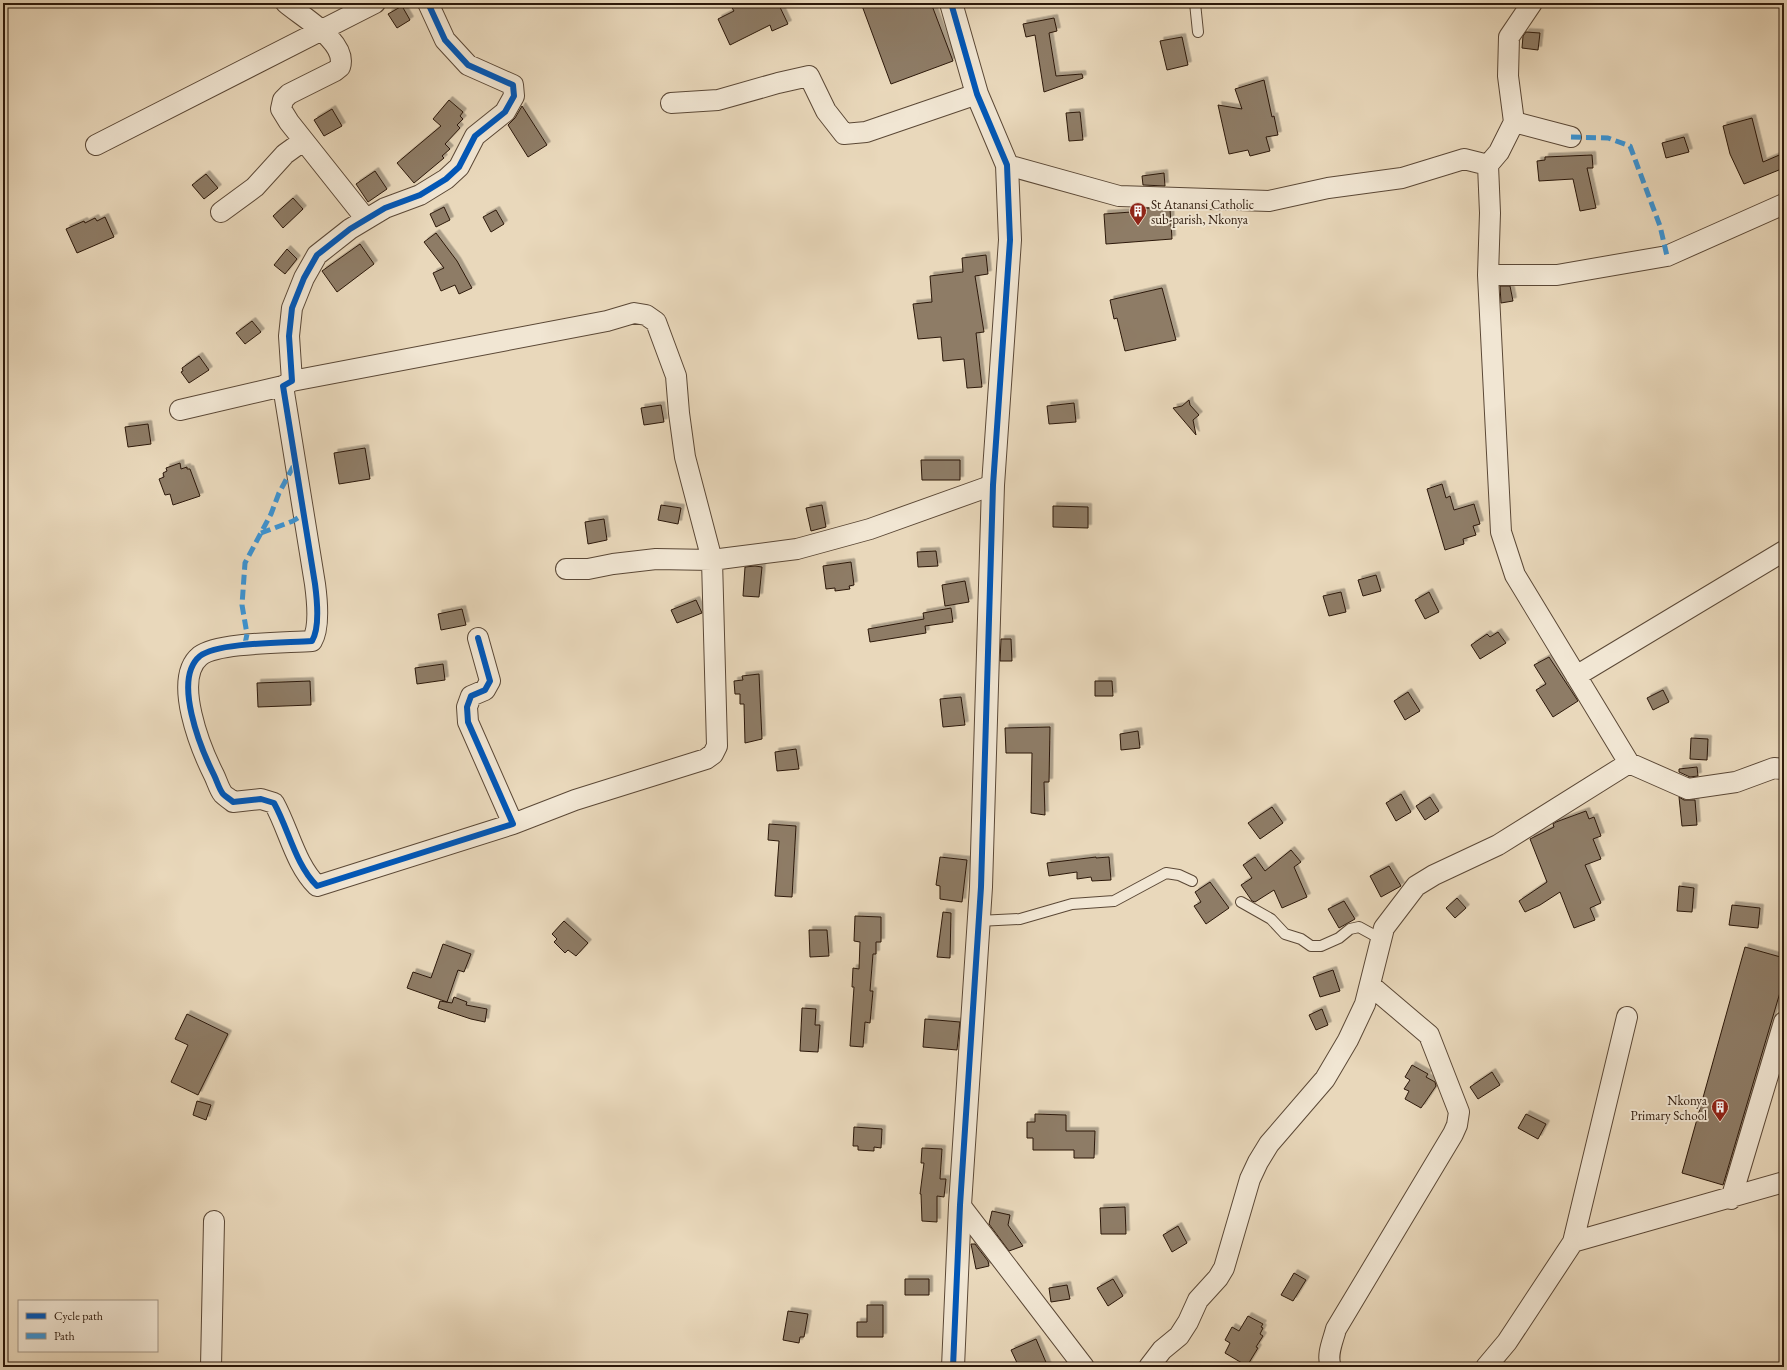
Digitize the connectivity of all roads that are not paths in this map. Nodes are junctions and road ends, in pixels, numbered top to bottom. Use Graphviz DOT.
graph roads {
  1 [pos="286,3"];
  2 [pos="375,3"];
  3 [pos="428,3"];
  4 [pos="951,3"];
  5 [pos="1195,3"];
  6 [pos="1532,3"];
  7 [pos="323,30"];
  8 [pos="1198,32"];
  9 [pos="977,94"];
  10 [pos="671,103"];
  11 [pos="1514,122"];
  12 [pos="1571,137"];
  13 [pos="304,141"];
  14 [pos="96,145"];
  15 [pos="1007,165"];
  16 [pos="1488,165"];
  17 [pos="1784,204"];
  18 [pos="221,212"];
  19 [pos="366,219"];
  20 [pos="1488,275"];
  21 [pos="288,384"];
  22 [pos="180,410"];
  23 [pos="993,485"];
  24 [pos="1784,551"];
  25 [pos="712,560"];
  26 [pos="566,568"];
  27 [pos="478,638"];
  28 [pos="1576,676"];
  29 [pos="1629,763"];
  30 [pos="1784,769"];
  31 [pos="513,824"];
  32 [pos="1192,881"];
  33 [pos="1241,902"];
  34 [pos="978,921"];
  35 [pos="1381,939"];
  36 [pos="1370,985"];
  37 [pos="1627,1017"];
  38 [pos="1784,1022"];
  39 [pos="1784,1182"];
  40 [pos="1731,1199"];
  41 [pos="960,1205"];
  42 [pos="214,1221"];
  43 [pos="1573,1242"];
  44 [pos="211,1367"];
  45 [pos="953,1367"];
  46 [pos="1084,1367"];
  47 [pos="1149,1367"];
  48 [pos="1331,1367"];
  49 [pos="1486,1367"];
  1 -- 7 [label="street"];
  2 -- 7 [label="street"];
  3 -- 19 [label="street"];
  4 -- 9 [label="street"];
  5 -- 8 [label="lane"];
  6 -- 11 [label="street"];
  7 -- 13 [label="street"];
  7 -- 14 [label="street"];
  9 -- 10 [label="street"];
  9 -- 15 [label="street"];
  11 -- 12 [label="street"];
  11 -- 16 [label="street"];
  13 -- 18 [label="street"];
  13 -- 19 [label="street"];
  15 -- 16 [label="street"];
  15 -- 23 [label="street"];
  16 -- 20 [label="street"];
  17 -- 20 [label="street"];
  19 -- 21 [label="street"];
  20 -- 28 [label="street"];
  21 -- 22 [label="street"];
  21 -- 25 [label="street"];
  21 -- 31 [label="street"];
  23 -- 25 [label="street"];
  23 -- 34 [label="street"];
  24 -- 28 [label="street"];
  25 -- 26 [label="street"];
  25 -- 31 [label="street"];
  27 -- 31 [label="street"];
  28 -- 29 [label="street"];
  29 -- 30 [label="street"];
  29 -- 35 [label="street"];
  32 -- 34 [label="lane"];
  33 -- 35 [label="lane"];
  34 -- 41 [label="street"];
  35 -- 36 [label="street"];
  36 -- 47 [label="street"];
  36 -- 48 [label="street"];
  37 -- 43 [label="street"];
  38 -- 40 [label="street"];
  39 -- 40 [label="street"];
  40 -- 43 [label="street"];
  41 -- 45 [label="street"];
  41 -- 46 [label="street"];
  42 -- 44 [label="street"];
  43 -- 49 [label="street"];
}
